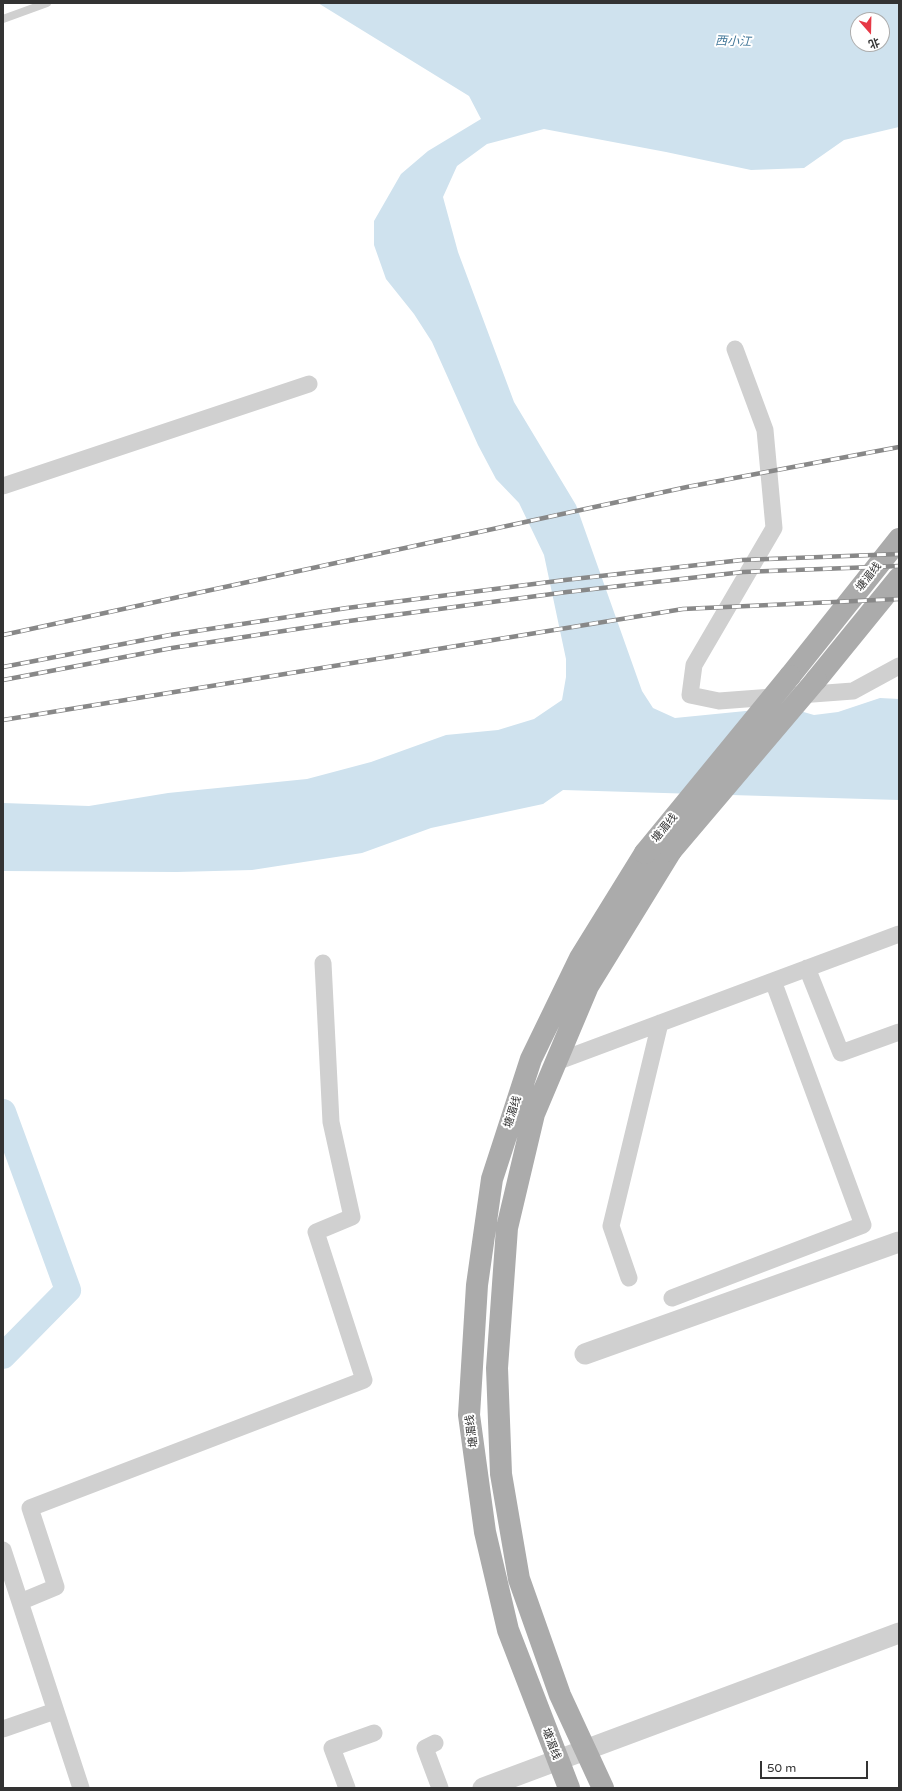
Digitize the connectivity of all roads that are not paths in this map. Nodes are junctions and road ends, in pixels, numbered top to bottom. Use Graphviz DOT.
graph roads {
  1 [pos="47,3"];
  2 [pos="3,19"];
  3 [pos="735,349"];
  4 [pos="309,384"];
  5 [pos="3,486"];
  6 [pos="899,539"];
  7 [pos="899,578"];
  8 [pos="899,666"];
  9 [pos="899,934"];
  10 [pos="322,963"];
  11 [pos="807,968"];
  12 [pos="773,981"];
  13 [pos="660,1023"];
  14 [pos="899,1032"];
  15 [pos="556,1062"];
  16 [pos="899,1242"];
  17 [pos="629,1278"];
  18 [pos="672,1298"];
  19 [pos="585,1354"];
  20 [pos="3,1550"];
  21 [pos="20,1602"];
  22 [pos="899,1633"];
  23 [pos="55,1711"];
  24 [pos="3,1729"];
  25 [pos="374,1733"];
  26 [pos="435,1743"];
  27 [pos="586,1751"];
  28 [pos="558,1761"];
  29 [pos="81,1788"];
  30 [pos="347,1788"];
  31 [pos="440,1788"];
  32 [pos="484,1788"];
  33 [pos="569,1788"];
  34 [pos="603,1788"];
  1 -- 2 [label="lane"];
  3 -- 8 [label="street"];
  4 -- 5 [label="street"];
  6 -- 28 [label="main road, 塘湄线, bridge"];
  7 -- 15 [label="main road, bridge"];
  9 -- 11 [label="street"];
  10 -- 21 [label="street"];
  11 -- 12 [label="street"];
  11 -- 14 [label="street"];
  12 -- 13 [label="street"];
  12 -- 18 [label="street"];
  13 -- 15 [label="street"];
  13 -- 17 [label="street"];
  15 -- 27 [label="main road"];
  16 -- 19 [label="street"];
  20 -- 21 [label="street"];
  21 -- 23 [label="street"];
  22 -- 27 [label="street"];
  23 -- 24 [label="street"];
  23 -- 29 [label="street"];
  25 -- 30 [label="street"];
  26 -- 31 [label="street"];
  27 -- 28 [label="street"];
  27 -- 34 [label="main road"];
  28 -- 32 [label="street"];
  28 -- 33 [label="main road, 塘湄线"];
}
